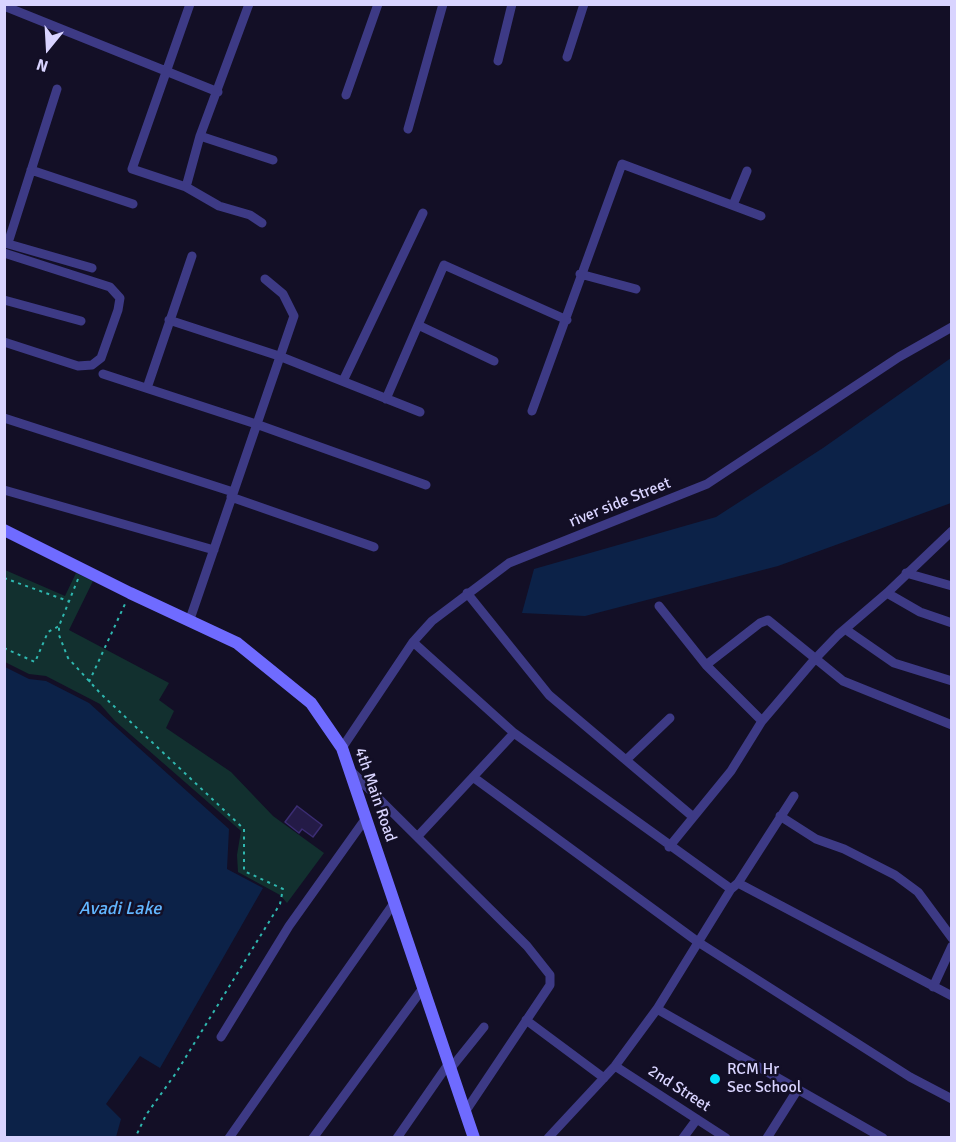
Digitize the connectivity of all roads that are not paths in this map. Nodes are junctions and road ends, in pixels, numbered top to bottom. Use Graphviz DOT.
graph roads {
  1 [pos="249,4"];
  2 [pos="378,4"];
  3 [pos="443,4"];
  4 [pos="512,4"];
  5 [pos="584,4"];
  6 [pos="189,5"];
  7 [pos="4,6"];
  8 [pos="567,57"];
  9 [pos="498,61"];
  10 [pos="168,72"];
  11 [pos="57,89"];
  12 [pos="218,92"];
  13 [pos="346,95"];
  14 [pos="408,129"];
  15 [pos="200,136"];
  16 [pos="273,160"];
  17 [pos="31,170"];
  18 [pos="747,171"];
  19 [pos="186,187"];
  20 [pos="133,204"];
  21 [pos="733,205"];
  22 [pos="423,213"];
  23 [pos="761,216"];
  24 [pos="262,223"];
  25 [pos="6,243"];
  26 [pos="4,253"];
  27 [pos="192,256"];
  28 [pos="92,268"];
  29 [pos="580,274"];
  30 [pos="265,279"];
  31 [pos="636,289"];
  32 [pos="4,300"];
  33 [pos="169,320"];
  34 [pos="567,320"];
  35 [pos="81,321"];
  36 [pos="418,324"];
  37 [pos="951,327"];
  38 [pos="4,342"];
  39 [pos="279,356"];
  40 [pos="494,361"];
  41 [pos="104,374"];
  42 [pos="342,381"];
  43 [pos="147,388"];
  44 [pos="387,399"];
  45 [pos="532,411"];
  46 [pos="420,412"];
  47 [pos="4,418"];
  48 [pos="256,424"];
  49 [pos="426,484"];
  50 [pos="4,490"];
  51 [pos="232,494"];
  52 [pos="4,530"];
  53 [pos="951,531"];
  54 [pos="374,547"];
  55 [pos="214,550"];
  56 [pos="906,573"];
  57 [pos="951,586"];
  58 [pos="467,593"];
  59 [pos="887,593"];
  60 [pos="659,606"];
  61 [pos="190,620"];
  62 [pos="951,622"];
  63 [pos="845,629"];
  64 [pos="413,642"];
  65 [pos="814,660"];
  66 [pos="706,665"];
  67 [pos="951,681"];
  68 [pos="670,718"];
  69 [pos="762,721"];
  70 [pos="951,725"];
  71 [pos="514,734"];
  72 [pos="342,748"];
  73 [pos="626,760"];
  74 [pos="349,769"];
  75 [pos="473,777"];
  76 [pos="794,796"];
  77 [pos="692,816"];
  78 [pos="780,816"];
  79 [pos="366,818"];
  80 [pos="418,836"];
  81 [pos="669,847"];
  82 [pos="734,886"];
  83 [pos="394,903"];
  84 [pos="951,938"];
  85 [pos="698,942"];
  86 [pos="951,946"];
  87 [pos="933,987"];
  88 [pos="423,988"];
  89 [pos="951,996"];
  90 [pos="657,1009"];
  91 [pos="526,1020"];
  92 [pos="484,1027"];
  93 [pos="221,1037"];
  94 [pos="450,1066"];
  95 [pos="615,1066"];
  96 [pos="604,1078"];
  97 [pos="798,1089"];
  98 [pos="951,1100"];
  99 [pos="465,1112"];
  100 [pos="697,1119"];
  101 [pos="229,1137"];
  102 [pos="313,1137"];
  103 [pos="397,1137"];
  104 [pos="474,1137"];
  105 [pos="548,1137"];
  106 [pos="682,1137"];
  107 [pos="726,1137"];
  108 [pos="767,1137"];
  109 [pos="884,1137"];
  1 -- 12 [label="street"];
  2 -- 13 [label="street"];
  3 -- 14 [label="street"];
  4 -- 9 [label="street"];
  5 -- 8 [label="street"];
  6 -- 10 [label="street"];
  7 -- 10 [label="street"];
  10 -- 12 [label="street"];
  10 -- 19 [label="street"];
  11 -- 17 [label="street"];
  12 -- 15 [label="street"];
  15 -- 16 [label="street"];
  15 -- 19 [label="street"];
  17 -- 20 [label="street"];
  17 -- 25 [label="street"];
  18 -- 21 [label="street"];
  19 -- 24 [label="street"];
  21 -- 23 [label="street"];
  21 -- 29 [label="street"];
  22 -- 42 [label="street"];
  25 -- 28 [label="street"];
  26 -- 38 [label="street"];
  27 -- 33 [label="street"];
  29 -- 31 [label="street"];
  29 -- 34 [label="street"];
  30 -- 39 [label="street"];
  32 -- 35 [label="street"];
  33 -- 39 [label="street"];
  33 -- 43 [label="street"];
  34 -- 36 [label="street"];
  34 -- 45 [label="street"];
  36 -- 40 [label="street"];
  36 -- 44 [label="street"];
  37 -- 58 [label="street, river side Street"];
  39 -- 42 [label="street"];
  39 -- 48 [label="street"];
  41 -- 43 [label="street"];
  42 -- 44 [label="street"];
  43 -- 48 [label="street"];
  44 -- 46 [label="street"];
  47 -- 51 [label="street"];
  48 -- 49 [label="street"];
  48 -- 51 [label="street"];
  50 -- 55 [label="street"];
  51 -- 54 [label="street"];
  51 -- 55 [label="street"];
  52 -- 61 [label="main road, 4th Main Road"];
  53 -- 56 [label="street"];
  55 -- 61 [label="street"];
  56 -- 57 [label="street"];
  56 -- 59 [label="street"];
  58 -- 64 [label="street, river side Street"];
  58 -- 73 [label="street"];
  59 -- 62 [label="street"];
  59 -- 63 [label="street"];
  60 -- 66 [label="street"];
  61 -- 72 [label="main road, 4th Main Road"];
  63 -- 65 [label="street"];
  63 -- 67 [label="street"];
  64 -- 71 [label="street"];
  64 -- 72 [label="street, river side Street"];
  65 -- 66 [label="street"];
  65 -- 69 [label="street"];
  65 -- 70 [label="street"];
  66 -- 69 [label="street"];
  68 -- 73 [label="street"];
  69 -- 77 [label="street"];
  71 -- 75 [label="street"];
  71 -- 81 [label="street"];
  72 -- 74 [label="main road, 4th Main Road"];
  73 -- 77 [label="street"];
  74 -- 79 [label="main road, 4th Main Road"];
  74 -- 80 [label="street"];
  75 -- 80 [label="street"];
  75 -- 85 [label="street"];
  76 -- 78 [label="street"];
  77 -- 81 [label="street"];
  78 -- 82 [label="street"];
  78 -- 84 [label="street"];
  79 -- 83 [label="main road, 4th Main Road"];
  79 -- 93 [label="street"];
  80 -- 91 [label="street"];
  81 -- 82 [label="street"];
  82 -- 85 [label="street"];
  82 -- 87 [label="street"];
  83 -- 88 [label="main road, 4th Main Road"];
  83 -- 101 [label="street"];
  85 -- 90 [label="street"];
  85 -- 98 [label="street"];
  86 -- 87 [label="street"];
  87 -- 89 [label="street"];
  88 -- 94 [label="main road, 4th Main Road"];
  88 -- 102 [label="street"];
  90 -- 95 [label="street"];
  90 -- 97 [label="street"];
  91 -- 96 [label="street"];
  91 -- 99 [label="street"];
  92 -- 94 [label="street"];
  94 -- 99 [label="main road, 4th Main Road"];
  94 -- 103 [label="street"];
  95 -- 96 [label="street"];
  95 -- 100 [label="street, 2nd Street"];
  96 -- 105 [label="street"];
  97 -- 108 [label="street"];
  97 -- 109 [label="street"];
  99 -- 104 [label="main road, 4th Main Road"];
  100 -- 106 [label="street"];
  100 -- 107 [label="street, 2nd Street"];
}
